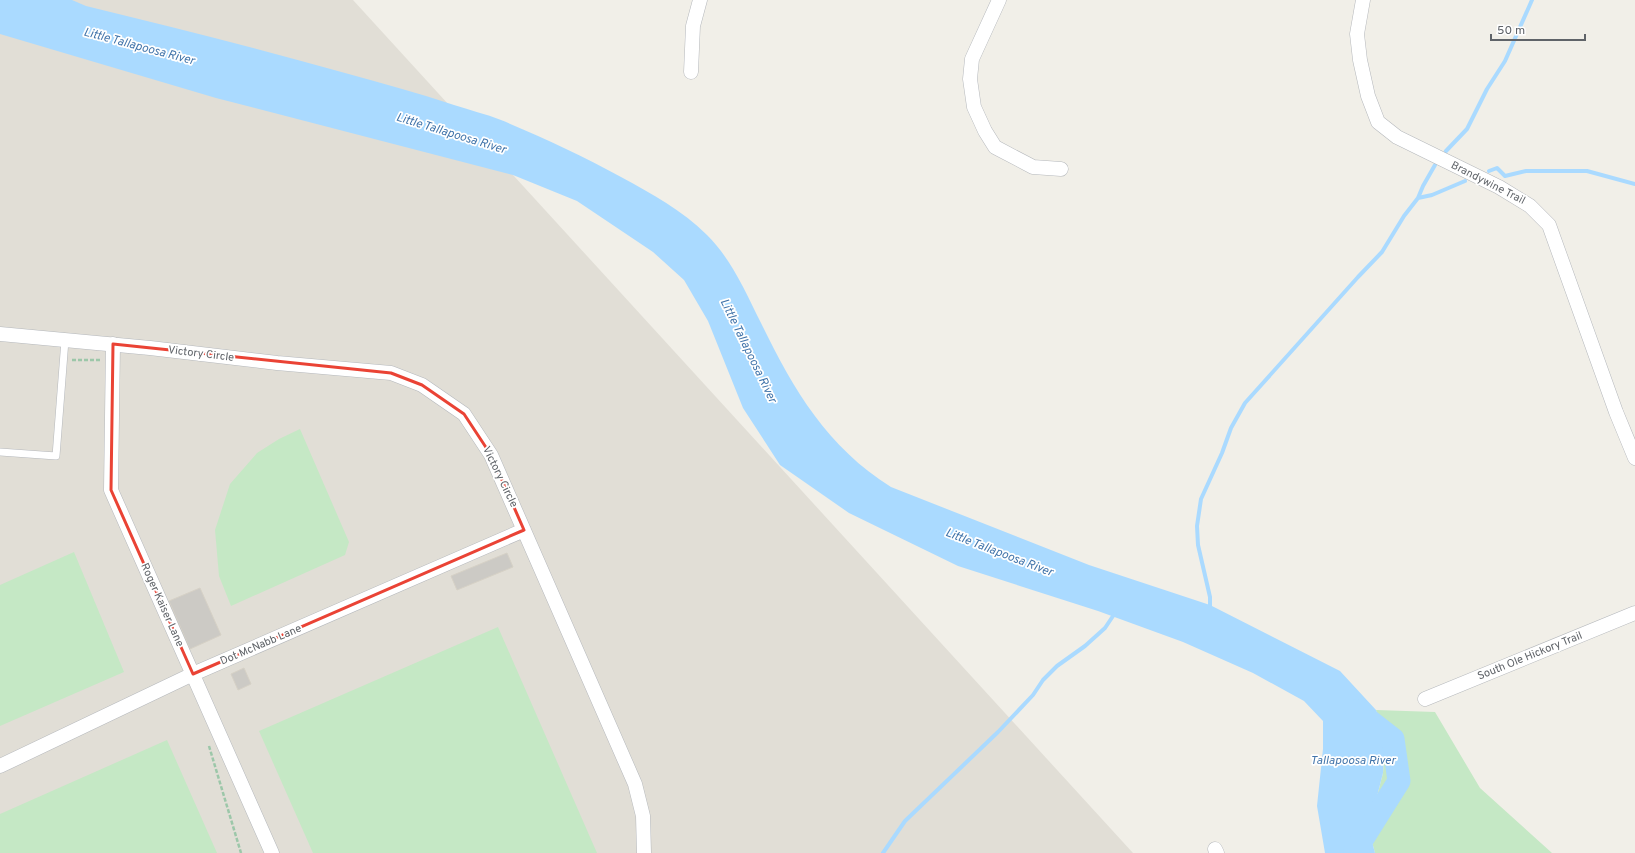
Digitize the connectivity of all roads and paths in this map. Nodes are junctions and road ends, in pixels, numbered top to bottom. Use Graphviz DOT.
graph roads {
  1 [pos="700,0"];
  2 [pos="999,0"];
  3 [pos="1363,0"];
  4 [pos="691,72"];
  5 [pos="1061,169"];
  6 [pos="0,334"];
  7 [pos="65,340"];
  8 [pos="113,344"];
  9 [pos="63,359"];
  10 [pos="113,361"];
  11 [pos="0,452"];
  12 [pos="1635,458"];
  13 [pos="524,530"];
  14 [pos="1635,613"];
  15 [pos="193,674"];
  16 [pos="1425,699"];
  17 [pos="208,742"];
  18 [pos="0,766"];
  19 [pos="241,853"];
  20 [pos="272,853"];
  21 [pos="644,853"];
  1 -- 4 [label="street"];
  2 -- 5 [label="street"];
  3 -- 12 [label="street, Brandywine Trail"];
  6 -- 7 [label="street, Victory Circle"];
  7 -- 8 [label="street, Victory Circle"];
  7 -- 9 [label="lane"];
  8 -- 10 [label="street, Roger Kaiser Lane"];
  8 -- 13 [label="street, Victory Circle"];
  9 -- 10 [label="path"];
  9 -- 11 [label="lane"];
  10 -- 15 [label="street, Roger Kaiser Lane"];
  13 -- 15 [label="street, Dot McNabb Lane"];
  13 -- 21 [label="street, Victory Circle"];
  14 -- 16 [label="street, South Ole Hickory Trail"];
  15 -- 18 [label="street, Dot McNabb Lane"];
  15 -- 20 [label="street, Roger Kaiser Lane"];
  17 -- 19 [label="path"];
}
